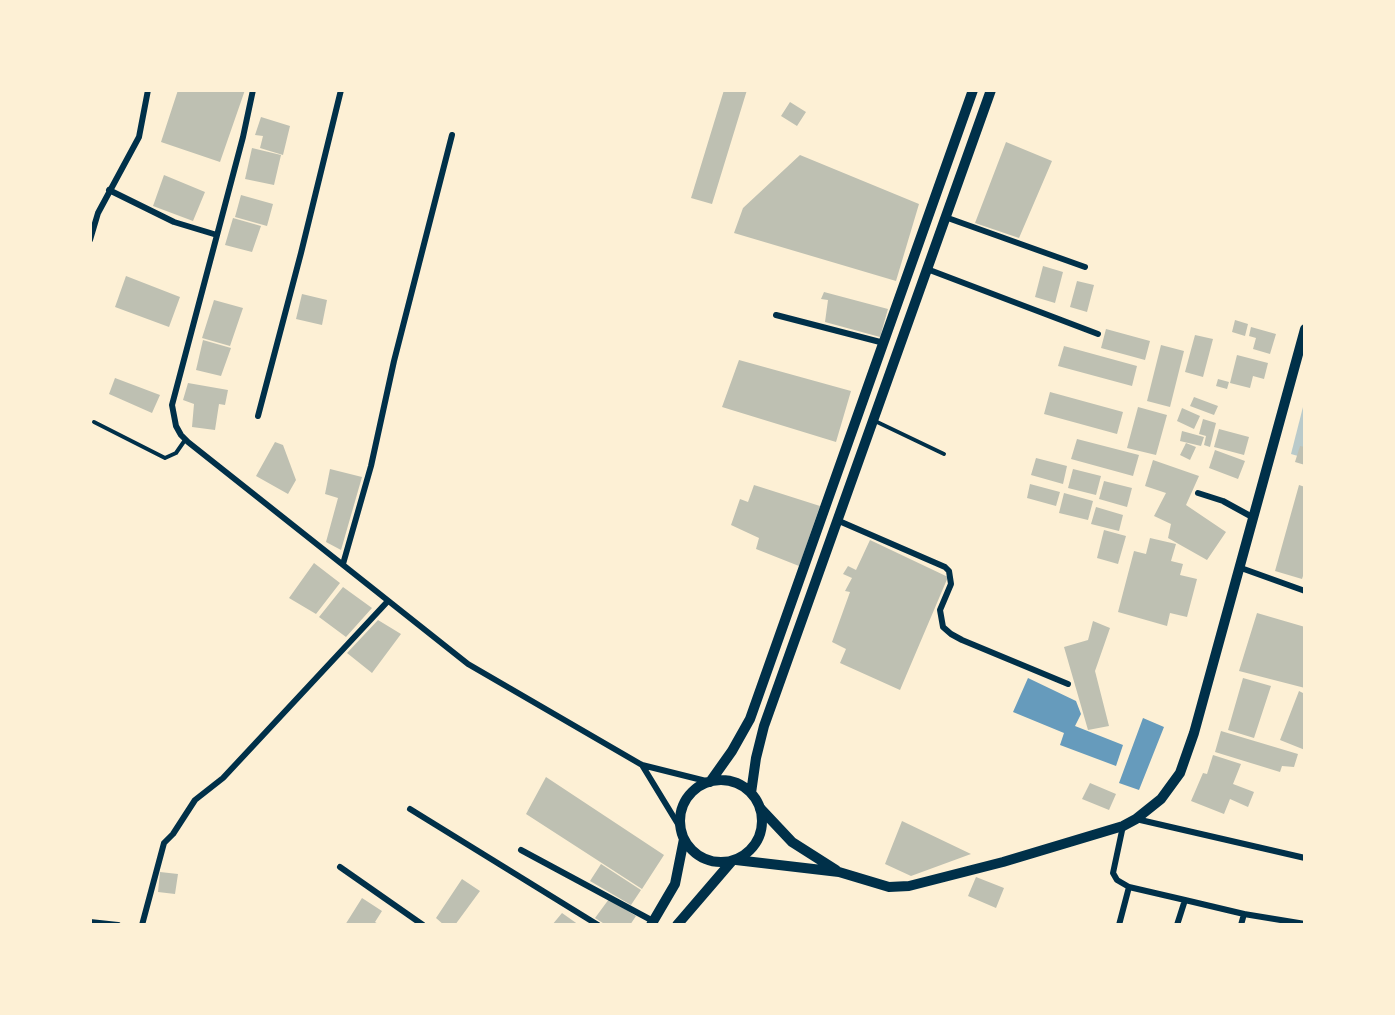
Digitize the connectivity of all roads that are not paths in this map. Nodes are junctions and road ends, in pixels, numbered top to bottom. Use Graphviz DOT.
graph roads {
  1 [pos="148,90"];
  2 [pos="253,90"];
  3 [pos="341,90"];
  4 [pos="973,90"];
  5 [pos="991,90"];
  6 [pos="452,135"];
  7 [pos="109,190"];
  8 [pos="945,217"];
  9 [pos="217,235"];
  10 [pos="90,240"];
  11 [pos="1085,267"];
  12 [pos="926,268"];
  13 [pos="776,315"];
  14 [pos="1305,329"];
  15 [pos="1098,334"];
  16 [pos="885,343"];
  17 [pos="258,416"];
  18 [pos="874,420"];
  19 [pos="94,422"];
  20 [pos="186,440"];
  21 [pos="944,453"];
  22 [pos="1198,493"];
  23 [pos="1254,518"];
  24 [pos="838,521"];
  25 [pos="343,564"];
  26 [pos="1241,568"];
  27 [pos="1305,591"];
  28 [pos="388,601"];
  29 [pos="1068,684"];
  30 [pos="642,765"];
  31 [pos="710,782"];
  32 [pos="751,793"];
  33 [pos="760,808"];
  34 [pos="410,809"];
  35 [pos="1136,819"];
  36 [pos="1123,826"];
  37 [pos="682,834"];
  38 [pos="521,850"];
  39 [pos="1305,858"];
  40 [pos="734,860"];
  41 [pos="340,867"];
  42 [pos="839,872"];
  43 [pos="1129,886"];
  44 [pos="1185,900"];
  45 [pos="1244,914"];
  46 [pos="90,922"];
  47 [pos="652,923"];
  48 [pos="1301,924"];
  49 [pos="118,925"];
  50 [pos="142,925"];
  51 [pos="423,925"];
  52 [pos="598,925"];
  53 [pos="677,925"];
  54 [pos="1119,925"];
  55 [pos="1177,925"];
  56 [pos="1241,925"];
  1 -- 7 [label="street"];
  2 -- 9 [label="street"];
  3 -- 17 [label="street"];
  4 -- 16 [label="main road"];
  5 -- 8 [label="main road"];
  6 -- 25 [label="street"];
  7 -- 9 [label="street"];
  7 -- 10 [label="street"];
  8 -- 11 [label="street"];
  8 -- 12 [label="main road"];
  9 -- 20 [label="street"];
  12 -- 15 [label="street"];
  12 -- 18 [label="main road"];
  13 -- 16 [label="street"];
  14 -- 23 [label="main road"];
  16 -- 31 [label="main road"];
  18 -- 21 [label="lane"];
  18 -- 24 [label="main road"];
  19 -- 20 [label="lane"];
  20 -- 25 [label="street"];
  22 -- 23 [label="street"];
  23 -- 26 [label="main road"];
  24 -- 29 [label="street"];
  24 -- 32 [label="main road"];
  25 -- 28 [label="street"];
  26 -- 27 [label="street"];
  26 -- 35 [label="main road"];
  28 -- 30 [label="street"];
  28 -- 50 [label="street"];
  30 -- 31 [label="street"];
  30 -- 37 [label="street"];
  31 -- 32 [label="main road"];
  31 -- 37 [label="main road"];
  32 -- 33 [label="main road"];
  33 -- 40 [label="main road"];
  33 -- 42 [label="main road"];
  34 -- 52 [label="street"];
  35 -- 36 [label="main road"];
  35 -- 39 [label="street"];
  36 -- 42 [label="main road"];
  36 -- 43 [label="street"];
  37 -- 40 [label="main road"];
  37 -- 47 [label="main road"];
  38 -- 47 [label="street"];
  40 -- 42 [label="main road"];
  40 -- 53 [label="main road"];
  41 -- 51 [label="street"];
  43 -- 44 [label="street"];
  43 -- 54 [label="street"];
  44 -- 45 [label="street"];
  44 -- 55 [label="street"];
  45 -- 48 [label="street"];
  45 -- 56 [label="street"];
  46 -- 49 [label="street"];
}
